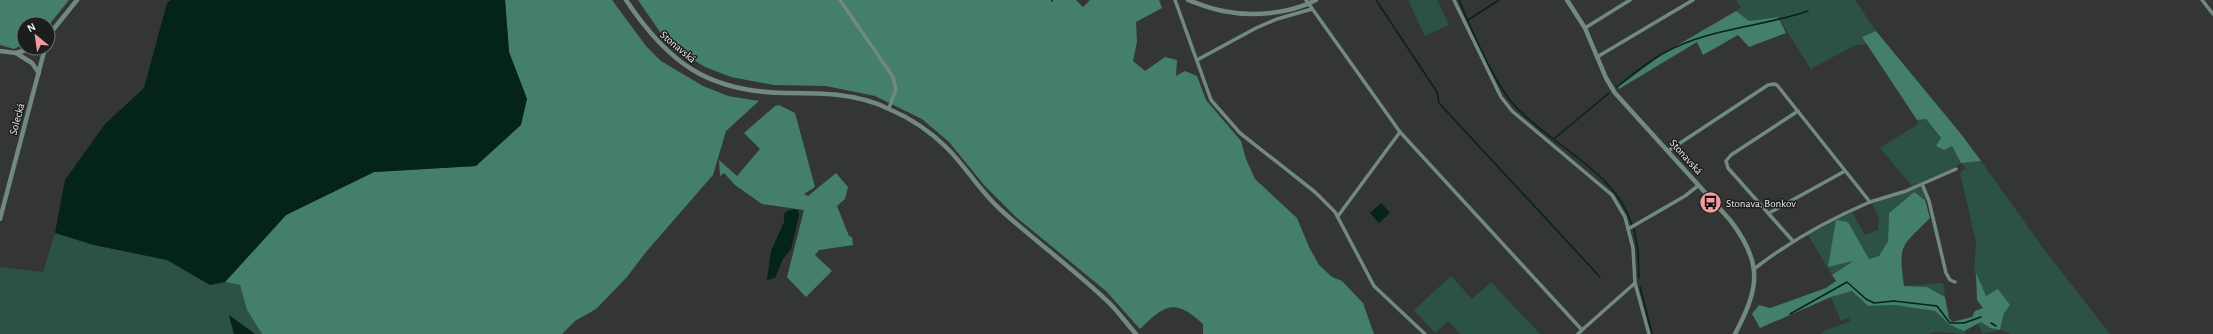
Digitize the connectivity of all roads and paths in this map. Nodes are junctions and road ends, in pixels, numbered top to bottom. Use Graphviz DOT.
graph roads {
  1 [pos="77,0"];
  2 [pos="626,0"];
  3 [pos="840,0"];
  4 [pos="1175,0"];
  5 [pos="1188,0"];
  6 [pos="1316,0"];
  7 [pos="1454,0"];
  8 [pos="1567,0"];
  9 [pos="1630,0"];
  10 [pos="1693,0"];
  11 [pos="2202,0"];
  12 [pos="1307,2"];
  13 [pos="1312,9"];
  14 [pos="2213,14"];
  15 [pos="56,26"];
  16 [pos="1585,28"];
  17 [pos="0,52"];
  18 [pos="16,53"];
  19 [pos="21,56"];
  20 [pos="43,56"];
  21 [pos="1597,57"];
  22 [pos="1197,60"];
  23 [pos="39,72"];
  24 [pos="888,108"];
  25 [pos="1798,111"];
  26 [pos="1400,132"];
  27 [pos="1668,151"];
  28 [pos="1956,169"];
  29 [pos="1845,170"];
  30 [pos="1922,184"];
  31 [pos="1699,185"];
  32 [pos="1870,202"];
  33 [pos="1769,213"];
  34 [pos="1338,216"];
  35 [pos="0,218"];
  36 [pos="1628,229"];
  37 [pos="1792,240"];
  38 [pos="1754,269"];
  39 [pos="1955,282"];
  40 [pos="1635,283"];
  41 [pos="1582,330"];
  42 [pos="1136,334"];
  43 [pos="1425,334"];
  44 [pos="1578,334"];
  45 [pos="1648,334"];
  46 [pos="1735,334"];
  1 -- 15 [label="street"];
  2 -- 24 [label="street, Stonavská"];
  3 -- 24 [label="street"];
  4 -- 22 [label="street"];
  5 -- 12 [label="street"];
  6 -- 12 [label="street"];
  7 -- 36 [label="street"];
  8 -- 16 [label="street, Stonavská"];
  9 -- 16 [label="street"];
  10 -- 21 [label="street"];
  11 -- 14 [label="street"];
  12 -- 13 [label="street"];
  13 -- 22 [label="street"];
  13 -- 26 [label="street"];
  16 -- 21 [label="street, Stonavská"];
  17 -- 18 [label="street"];
  19 -- 23 [label="street"];
  20 -- 23 [label="street, Solecká"];
  21 -- 27 [label="street, Stonavská"];
  22 -- 34 [label="street"];
  23 -- 35 [label="street, Solecká"];
  24 -- 42 [label="street, Stonavská"];
  25 -- 27 [label="street"];
  25 -- 29 [label="street"];
  25 -- 33 [label="street"];
  26 -- 34 [label="street"];
  26 -- 41 [label="street"];
  27 -- 31 [label="street, Stonavská"];
  28 -- 30 [label="street"];
  29 -- 32 [label="street"];
  29 -- 33 [label="street"];
  30 -- 32 [label="street"];
  30 -- 39 [label="street"];
  31 -- 36 [label="street"];
  31 -- 38 [label="street, Stonavská"];
  32 -- 37 [label="street"];
  33 -- 37 [label="street"];
  34 -- 43 [label="street"];
  36 -- 40 [label="street"];
  37 -- 38 [label="street"];
  38 -- 46 [label="street, Stonavská"];
  40 -- 41 [label="street"];
  40 -- 45 [label="street"];
  41 -- 44 [label="street"];
}
